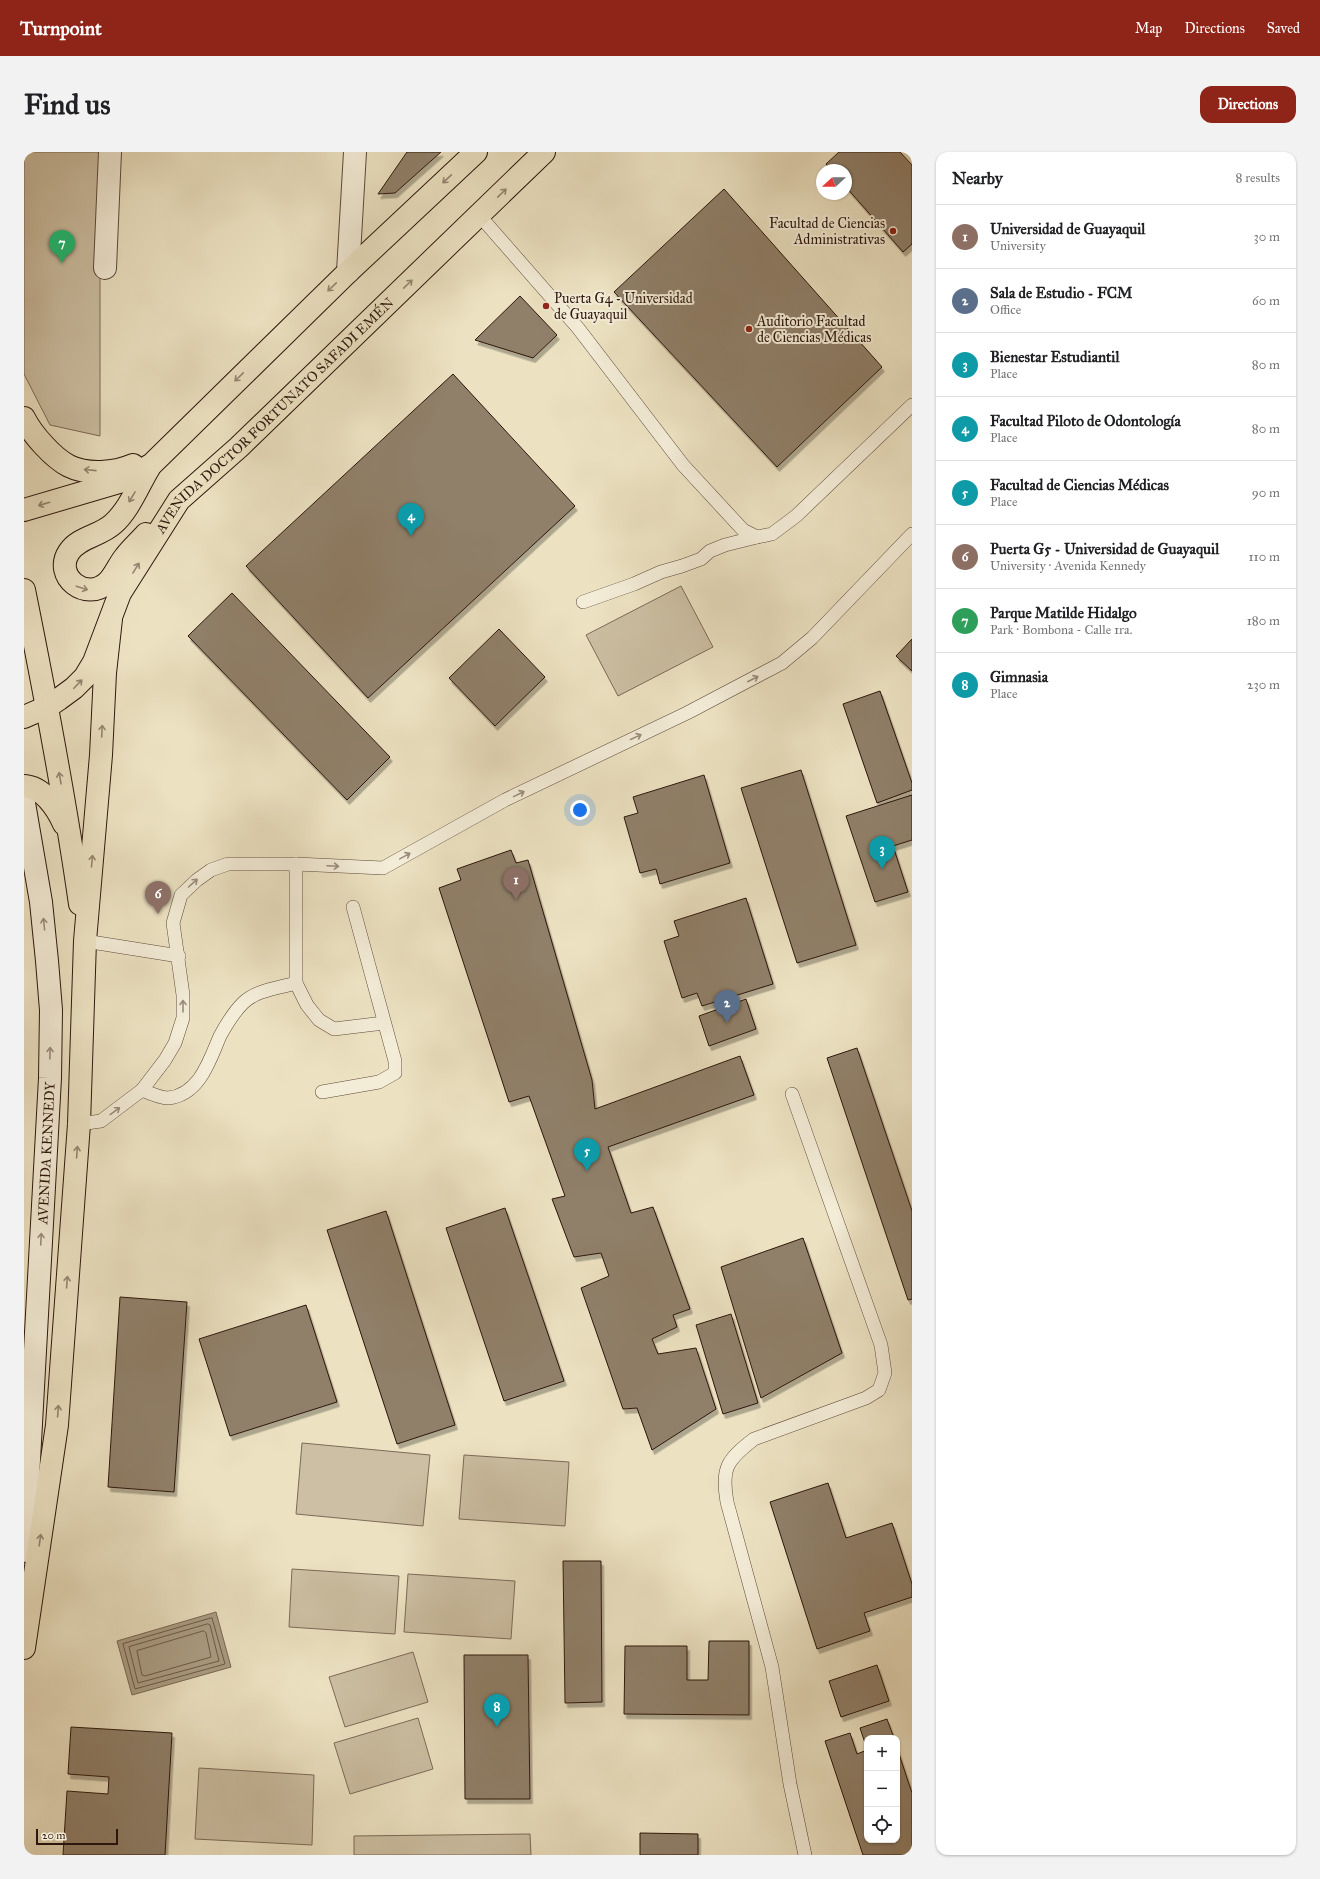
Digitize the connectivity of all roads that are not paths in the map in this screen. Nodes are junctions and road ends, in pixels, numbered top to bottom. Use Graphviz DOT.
graph roads {
  1 [pos="110,152"];
  2 [pos="355,152"];
  3 [pos="476,152"];
  4 [pos="544,152"];
  5 [pos="479,215"];
  6 [pos="105,268"];
  7 [pos="348,272"];
  8 [pos="912,405"];
  9 [pos="24,418"];
  10 [pos="159,456"];
  11 [pos="178,500"];
  12 [pos="24,510"];
  13 [pos="912,534"];
  14 [pos="757,537"];
  15 [pos="24,590"];
  16 [pos="584,602"];
  17 [pos="111,619"];
  18 [pos="47,707"];
  19 [pos="24,717"];
  20 [pos="24,786"];
  21 [pos="24,803"];
  22 [pos="70,838"];
  23 [pos="296,864"];
  24 [pos="353,907"];
  25 [pos="85,941"];
  26 [pos="179,956"];
  27 [pos="296,983"];
  28 [pos="384,1023"];
  29 [pos="142,1090"];
  30 [pos="322,1092"];
  31 [pos="792,1094"];
  32 [pos="79,1124"];
  33 [pos="24,1551"];
  34 [pos="24,1648"];
  35 [pos="805,1855"];
  1 -- 6 [label="main road"];
  2 -- 7 [label="main road"];
  3 -- 7 [label="main road, one-way"];
  5 -- 4 [label="main road, AVENIDA DOCTOR FORTUNATO SAFADI EMÉN, one-way"];
  11 -- 5 [label="main road, AVENIDA DOCTOR FORTUNATO SAFADI EMÉN, one-way"];
  5 -- 14 [label="lane"];
  7 -- 10 [label="main road, one-way"];
  8 -- 14 [label="lane"];
  10 -- 9 [label="main road, one-way"];
  10 -- 11 [label="main road, one-way"];
  10 -- 12 [label="main road, one-way"];
  17 -- 11 [label="main road, AVENIDA DOCTOR FORTUNATO SAFADI EMÉN, one-way"];
  23 -- 13 [label="lane, one-way"];
  14 -- 16 [label="lane"];
  15 -- 18 [label="main road"];
  18 -- 17 [label="main road, AVENIDA DOCTOR FORTUNATO SAFADI EMÉN, one-way"];
  25 -- 17 [label="main road, one-way"];
  18 -- 19 [label="main road, AVENIDA DOCTOR FORTUNATO SAFADI EMÉN"];
  22 -- 18 [label="main road, one-way"];
  20 -- 22 [label="main road"];
  33 -- 21 [label="main road, AVENIDA KENNEDY, one-way"];
  22 -- 25 [label="main road"];
  26 -- 23 [label="lane, one-way"];
  23 -- 27 [label="lane"];
  24 -- 28 [label="lane"];
  25 -- 26 [label="lane"];
  25 -- 32 [label="main road"];
  29 -- 26 [label="lane, one-way"];
  27 -- 28 [label="lane"];
  27 -- 29 [label="lane"];
  28 -- 30 [label="lane"];
  32 -- 29 [label="lane, one-way"];
  31 -- 35 [label="lane"];
  34 -- 32 [label="main road, one-way"];
}
